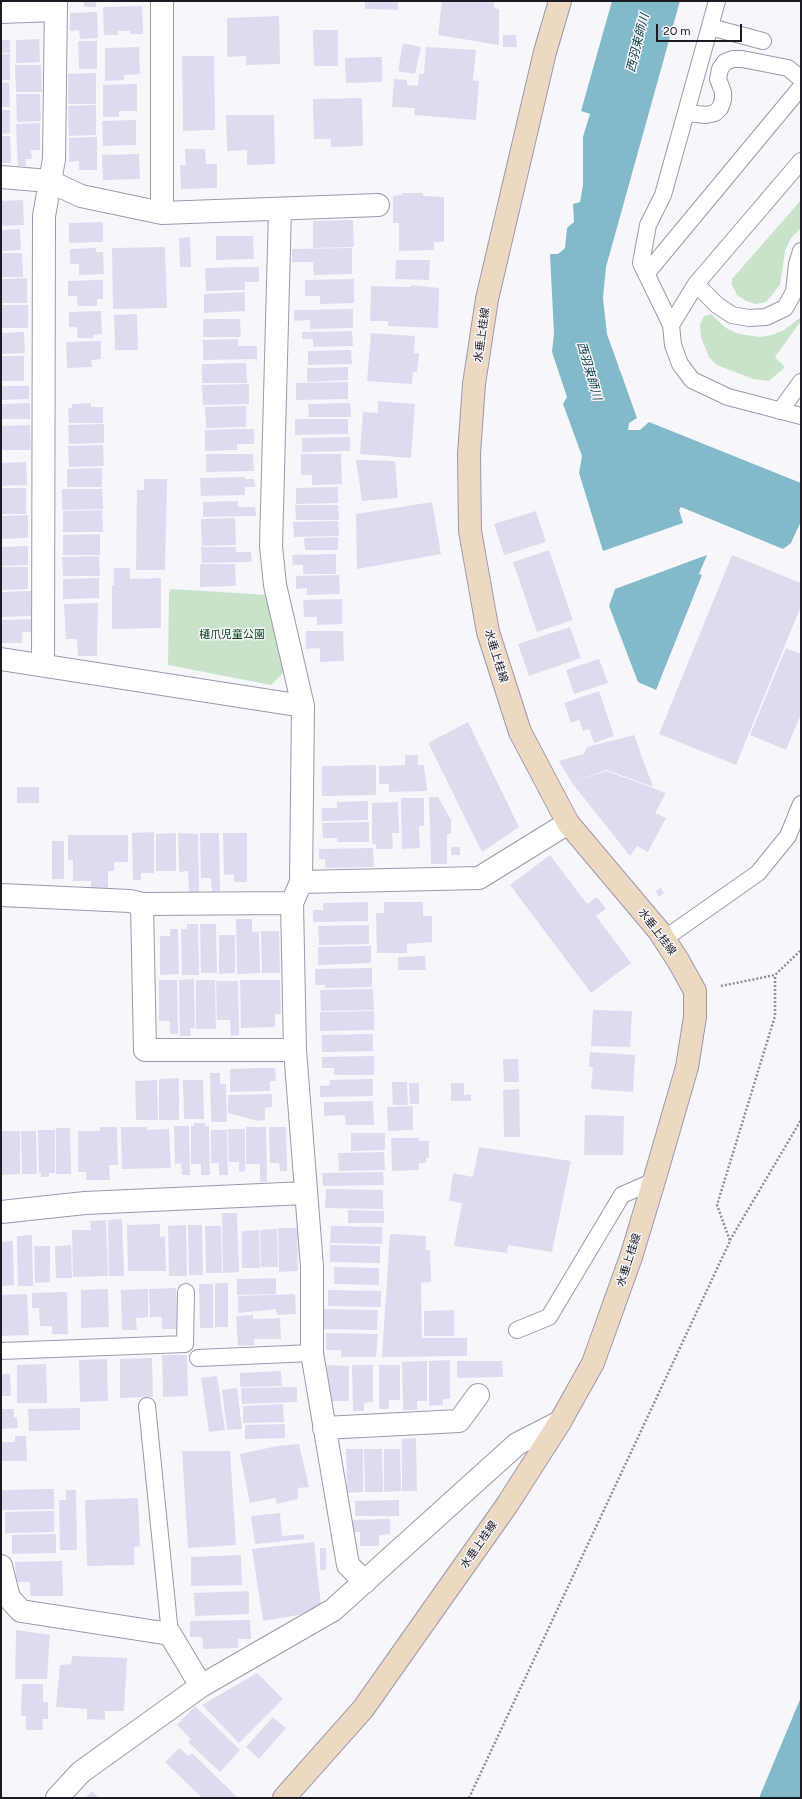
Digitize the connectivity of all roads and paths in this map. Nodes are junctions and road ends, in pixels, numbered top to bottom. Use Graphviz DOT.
graph roads {
  1 [pos="162,1"];
  2 [pos="560,1"];
  3 [pos="717,1"];
  4 [pos="56,6"];
  5 [pos="1,12"];
  6 [pos="710,27"];
  7 [pos="763,41"];
  8 [pos="801,79"];
  9 [pos="801,87"];
  10 [pos="686,113"];
  11 [pos="801,161"];
  12 [pos="1,177"];
  13 [pos="49,181"];
  14 [pos="378,205"];
  15 [pos="280,209"];
  16 [pos="162,214"];
  17 [pos="801,251"];
  18 [pos="646,274"];
  19 [pos="696,284"];
  20 [pos="671,324"];
  21 [pos="801,382"];
  22 [pos="780,411"];
  23 [pos="801,416"];
  24 [pos="1,659"];
  25 [pos="43,664"];
  26 [pos="302,706"];
  27 [pos="801,804"];
  28 [pos="568,823"];
  29 [pos="301,882"];
  30 [pos="1,895"];
  31 [pos="292,903"];
  32 [pos="142,904"];
  33 [pos="664,939"];
  34 [pos="801,950"];
  35 [pos="775,975"];
  36 [pos="695,991"];
  37 [pos="295,1050"];
  38 [pos="801,1120"];
  39 [pos="654,1181"];
  40 [pos="306,1193"];
  41 [pos="1,1212"];
  42 [pos="730,1241"];
  43 [pos="186,1292"];
  44 [pos="517,1330"];
  45 [pos="1,1351"];
  46 [pos="312,1353"];
  47 [pos="198,1358"];
  48 [pos="478,1395"];
  49 [pos="147,1406"];
  50 [pos="560,1422"];
  51 [pos="324,1428"];
  52 [pos="1,1566"];
  53 [pos="365,1582"];
  54 [pos="11,1613"];
  55 [pos="170,1634"];
  56 [pos="201,1686"];
  57 [pos="362,1709"];
  58 [pos="57,1798"];
  59 [pos="284,1798"];
  60 [pos="299,1798"];
  61 [pos="469,1798"];
  1 -- 16 [label="street"];
  2 -- 28 [label="main road, 水垂上桂線"];
  3 -- 6 [label="lane"];
  4 -- 5 [label="street"];
  4 -- 13 [label="street"];
  6 -- 7 [label="lane"];
  6 -- 10 [label="lane"];
  8 -- 10 [label="lane"];
  9 -- 18 [label="lane"];
  10 -- 18 [label="lane"];
  11 -- 19 [label="lane"];
  12 -- 13 [label="street"];
  13 -- 16 [label="street"];
  13 -- 25 [label="street"];
  14 -- 15 [label="street"];
  15 -- 16 [label="street"];
  15 -- 26 [label="street"];
  17 -- 19 [label="lane"];
  18 -- 20 [label="lane"];
  19 -- 20 [label="lane"];
  20 -- 22 [label="lane"];
  21 -- 22 [label="lane"];
  22 -- 23 [label="lane"];
  24 -- 25 [label="street"];
  25 -- 26 [label="street"];
  26 -- 29 [label="street"];
  27 -- 33 [label="lane"];
  28 -- 29 [label="street"];
  28 -- 33 [label="main road, 水垂上桂線"];
  29 -- 31 [label="street"];
  30 -- 32 [label="street"];
  31 -- 32 [label="street"];
  31 -- 37 [label="street"];
  32 -- 37 [label="street"];
  33 -- 36 [label="main road, 水垂上桂線"];
  34 -- 35 [label="path"];
  35 -- 36 [label="path"];
  35 -- 42 [label="path"];
  36 -- 39 [label="main road, 水垂上桂線"];
  37 -- 40 [label="street"];
  38 -- 42 [label="path"];
  39 -- 44 [label="lane"];
  39 -- 50 [label="main road, 水垂上桂線"];
  40 -- 41 [label="street"];
  40 -- 46 [label="street"];
  42 -- 61 [label="path"];
  43 -- 45 [label="lane"];
  46 -- 47 [label="lane"];
  46 -- 51 [label="street"];
  48 -- 51 [label="street"];
  49 -- 55 [label="lane"];
  50 -- 53 [label="street"];
  50 -- 57 [label="main road, 水垂上桂線"];
  51 -- 53 [label="street"];
  52 -- 54 [label="street"];
  53 -- 56 [label="street"];
  54 -- 55 [label="street"];
  55 -- 56 [label="street"];
  56 -- 58 [label="street"];
  57 -- 59 [label="main road, 水垂上桂線"];
  57 -- 60 [label="lane"];
}
